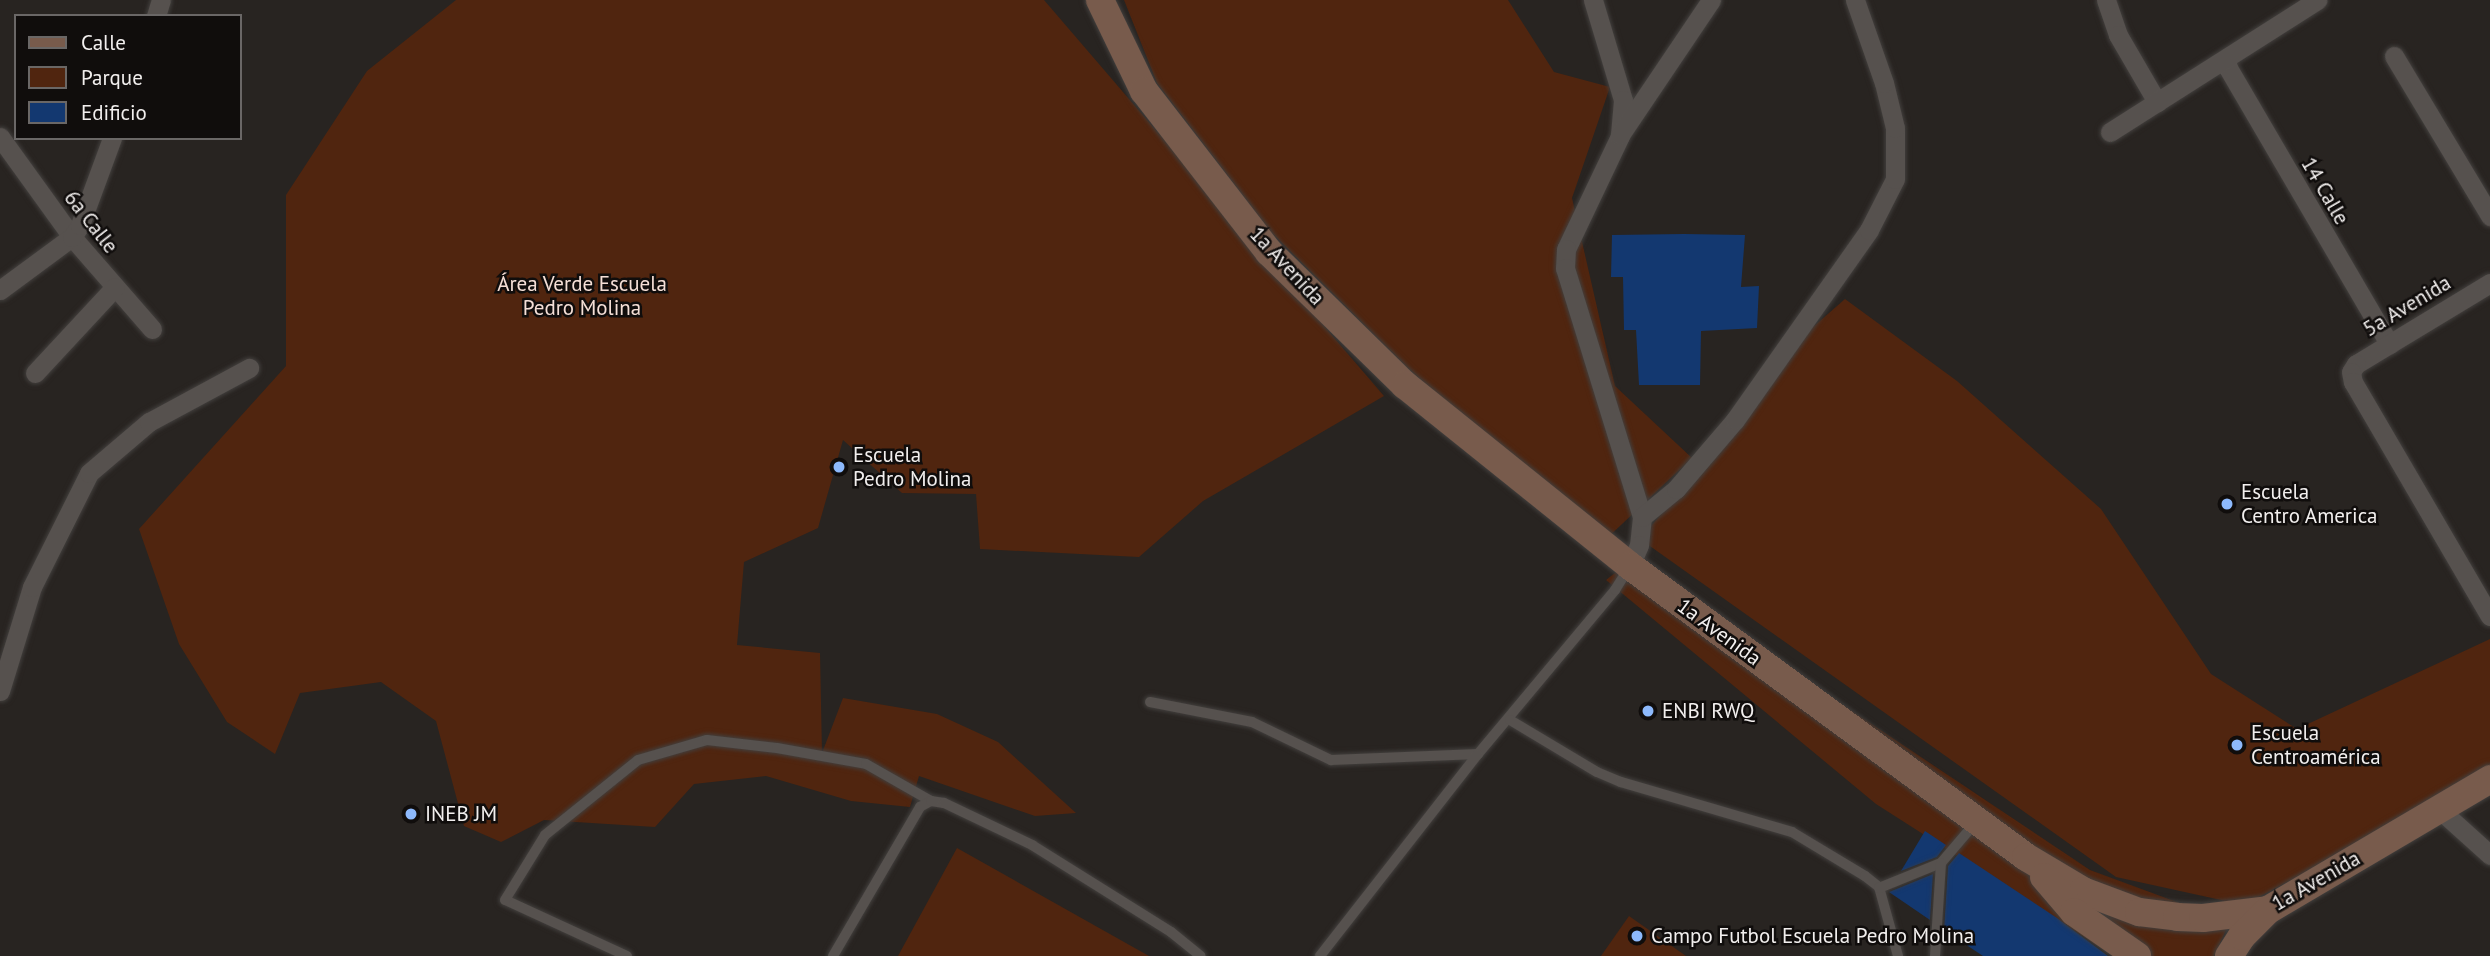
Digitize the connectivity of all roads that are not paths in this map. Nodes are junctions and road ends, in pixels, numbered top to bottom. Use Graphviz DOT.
graph roads {
  1 [pos="1100,0"];
  2 [pos="1594,0"];
  3 [pos="1711,0"];
  4 [pos="1855,0"];
  5 [pos="2106,0"];
  6 [pos="2317,0"];
  7 [pos="2394,56"];
  8 [pos="2226,59"];
  9 [pos="2157,102"];
  10 [pos="2110,132"];
  11 [pos="1620,136"];
  12 [pos="0,137"];
  13 [pos="111,140"];
  14 [pos="2490,216"];
  15 [pos="72,237"];
  16 [pos="2490,283"];
  17 [pos="115,288"];
  18 [pos="0,290"];
  19 [pos="152,329"];
  20 [pos="2389,344"];
  21 [pos="249,369"];
  22 [pos="35,373"];
  23 [pos="1642,517"];
  24 [pos="1630,566"];
  25 [pos="2490,616"];
  26 [pos="0,691"];
  27 [pos="1150,702"];
  28 [pos="1510,719"];
  29 [pos="1478,754"];
  30 [pos="2490,779"];
  31 [pos="931,801"];
  32 [pos="2439,809"];
  33 [pos="1977,820"];
  34 [pos="2490,855"];
  35 [pos="2026,857"];
  36 [pos="1941,863"];
  37 [pos="1879,888"];
  38 [pos="2268,910"];
  39 [pos="627,956"];
  40 [pos="832,956"];
  41 [pos="1200,956"];
  42 [pos="1320,956"];
  43 [pos="1898,956"];
  44 [pos="1935,956"];
  45 [pos="2137,956"];
  46 [pos="2229,956"];
  1 -- 24 [label="main road, 1a Avenida"];
  2 -- 11 [label="street"];
  3 -- 11 [label="street"];
  4 -- 23 [label="street"];
  5 -- 9 [label="street"];
  6 -- 8 [label="street"];
  7 -- 14 [label="street"];
  8 -- 9 [label="street"];
  8 -- 20 [label="street, 14 Calle"];
  9 -- 10 [label="street"];
  11 -- 23 [label="street"];
  12 -- 15 [label="street, 6a Calle"];
  13 -- 15 [label="street"];
  15 -- 17 [label="street, 6a Calle"];
  15 -- 18 [label="street"];
  16 -- 20 [label="street, 5a Avenida"];
  17 -- 19 [label="street, 6a Calle"];
  17 -- 22 [label="street"];
  20 -- 25 [label="street, 5a Avenida"];
  21 -- 26 [label="street"];
  23 -- 24 [label="street"];
  24 -- 28 [label="lane"];
  24 -- 33 [label="main road, 1a Avenida"];
  27 -- 29 [label="lane"];
  28 -- 29 [label="lane"];
  28 -- 37 [label="lane"];
  29 -- 42 [label="lane"];
  30 -- 32 [label="main road, 1a Avenida"];
  31 -- 39 [label="lane"];
  31 -- 40 [label="lane"];
  31 -- 41 [label="lane"];
  32 -- 34 [label="street"];
  32 -- 38 [label="main road, 1a Avenida"];
  33 -- 35 [label="main road, 1a Avenida"];
  33 -- 36 [label="lane"];
  35 -- 38 [label="main road, 1a Avenida"];
  35 -- 45 [label="main road"];
  36 -- 37 [label="lane"];
  36 -- 44 [label="lane"];
  37 -- 43 [label="lane"];
  38 -- 46 [label="main road"];
}
